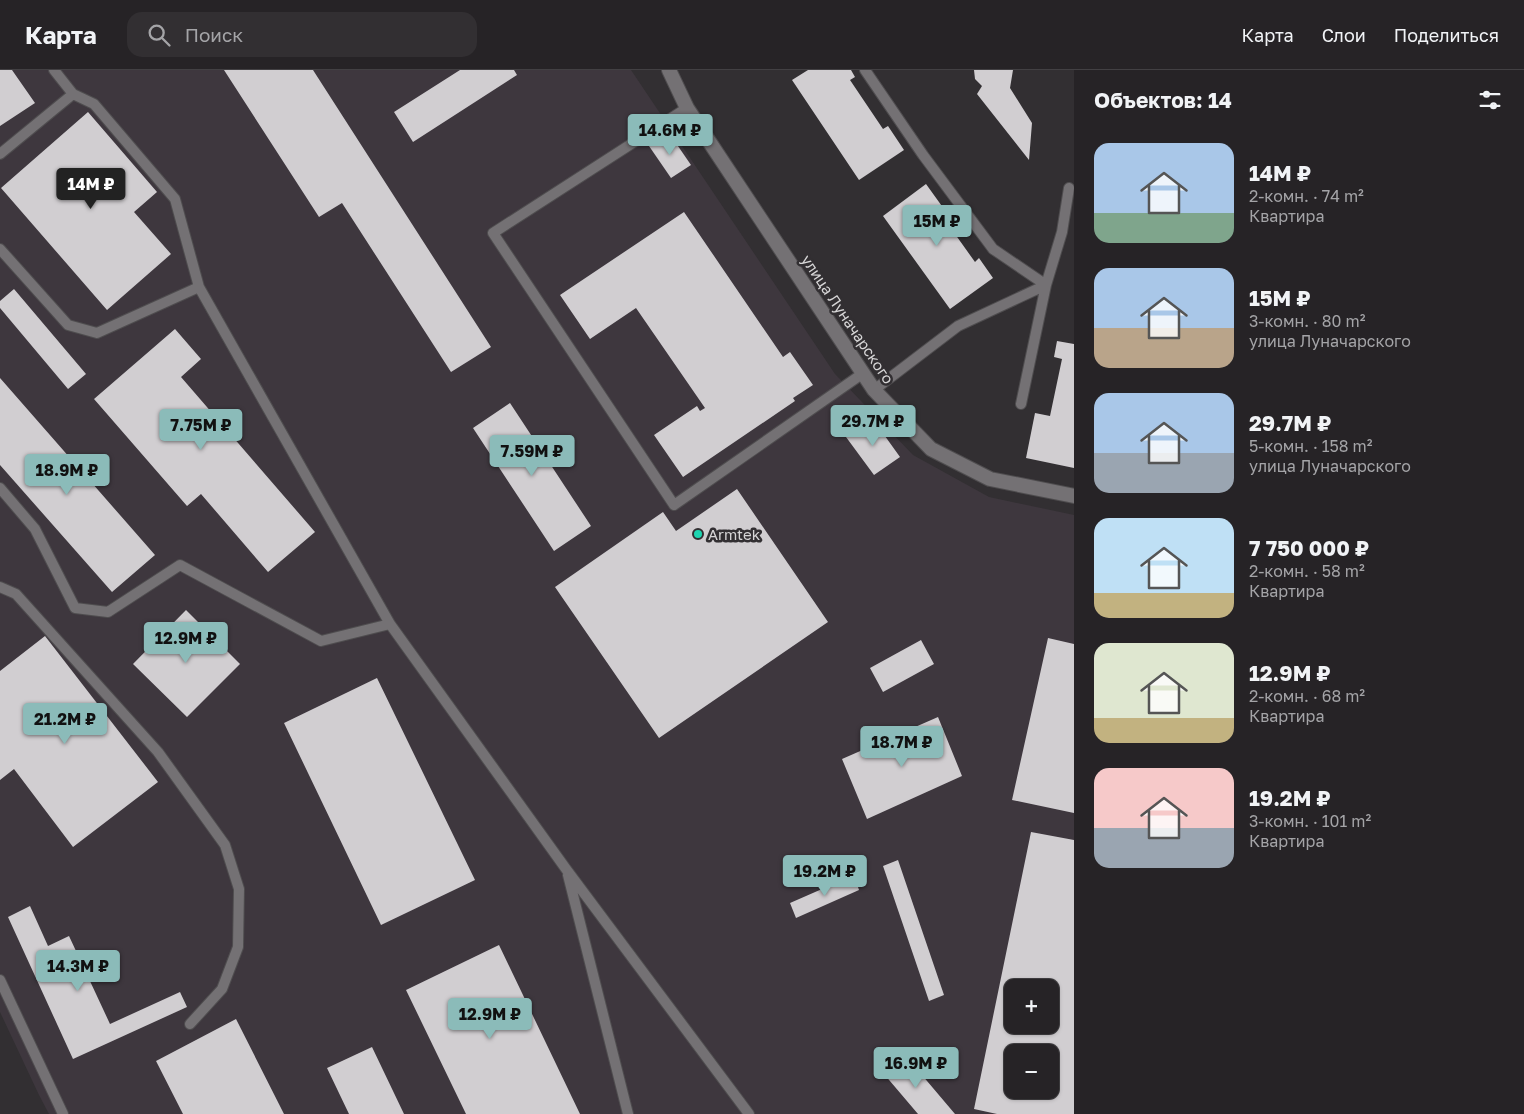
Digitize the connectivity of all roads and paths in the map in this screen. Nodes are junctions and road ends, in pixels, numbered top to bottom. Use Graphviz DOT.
graph roads {
  1 [pos="54,70"];
  2 [pos="669,70"];
  3 [pos="865,70"];
  4 [pos="73,94"];
  5 [pos="686,108"];
  6 [pos="0,154"];
  7 [pos="1069,188"];
  8 [pos="0,249"];
  9 [pos="1046,285"];
  10 [pos="199,287"];
  11 [pos="862,374"];
  12 [pos="874,390"];
  13 [pos="1021,404"];
  14 [pos="0,488"];
  15 [pos="1074,496"];
  16 [pos="0,587"];
  17 [pos="390,624"];
  18 [pos="566,869"];
  19 [pos="0,980"];
  20 [pos="190,1024"];
  21 [pos="63,1114"];
  22 [pos="628,1114"];
  23 [pos="750,1114"];
  1 -- 4 [label="lane"];
  2 -- 5 [label="street, улица Луначарского"];
  3 -- 9 [label="lane"];
  4 -- 6 [label="lane"];
  4 -- 10 [label="lane"];
  5 -- 11 [label="street, улица Луначарского"];
  5 -- 11 [label="lane"];
  7 -- 9 [label="lane"];
  8 -- 10 [label="lane"];
  9 -- 12 [label="lane"];
  9 -- 13 [label="lane"];
  10 -- 17 [label="lane"];
  11 -- 12 [label="street, улица Луначарского"];
  12 -- 15 [label="street, улица Луначарского"];
  14 -- 17 [label="lane"];
  16 -- 20 [label="lane"];
  17 -- 18 [label="lane"];
  18 -- 22 [label="lane"];
  18 -- 23 [label="lane"];
  19 -- 21 [label="lane"];
}
